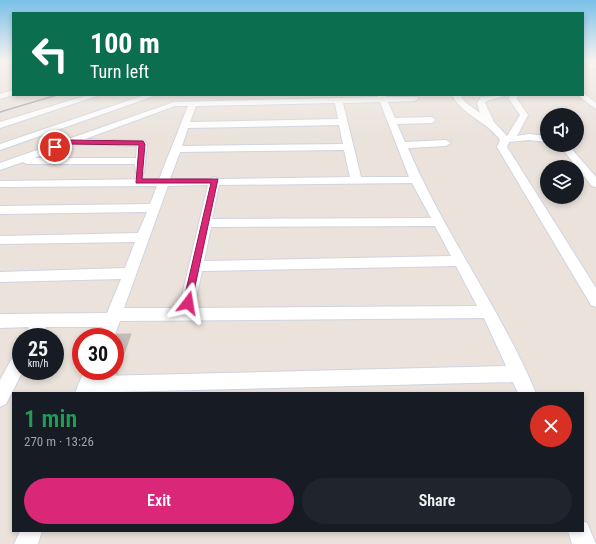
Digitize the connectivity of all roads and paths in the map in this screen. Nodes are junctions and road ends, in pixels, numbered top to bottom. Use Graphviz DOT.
graph roads {
  1 [pos="12,92"];
  2 [pos="584,95"];
  3 [pos="93,96"];
  4 [pos="150,96"];
  5 [pos="456,96"];
  6 [pos="498,96"];
  7 [pos="514,96"];
  8 [pos="0,97"];
  9 [pos="382,97"];
  10 [pos="414,98"];
  11 [pos="338,100"];
  12 [pos="193,103"];
  13 [pos="596,107"];
  14 [pos="432,120"];
  15 [pos="392,121"];
  16 [pos="343,122"];
  17 [pos="492,124"];
  18 [pos="0,125"];
  19 [pos="185,125"];
  20 [pos="540,138"];
  21 [pos="507,140"];
  22 [pos="67,142"];
  23 [pos="446,143"];
  24 [pos="402,146"];
  25 [pos="0,147"];
  26 [pos="349,147"];
  27 [pos="176,149"];
  28 [pos="568,152"];
  29 [pos="18,160"];
  30 [pos="141,161"];
  31 [pos="0,167"];
  32 [pos="356,179"];
  33 [pos="215,180"];
  34 [pos="416,180"];
  35 [pos="139,181"];
  36 [pos="164,181"];
  37 [pos="0,184"];
  38 [pos="596,184"];
  39 [pos="154,208"];
  40 [pos="0,210"];
  41 [pos="439,222"];
  42 [pos="206,223"];
  43 [pos="144,237"];
  44 [pos="0,240"];
  45 [pos="460,260"];
  46 [pos="197,266"];
  47 [pos="130,273"];
  48 [pos="0,277"];
  49 [pos="590,282"];
  50 [pos="596,301"];
  51 [pos="489,312"];
  52 [pos="184,315"];
  53 [pos="113,318"];
  54 [pos="0,321"];
  55 [pos="41,321"];
  56 [pos="37,328"];
  57 [pos="109,328"];
  58 [pos="12,373"];
  59 [pos="519,374"];
  60 [pos="88,383"];
  61 [pos="2,390"];
  62 [pos="527,392"];
  63 [pos="31,532"];
  64 [pos="579,532"];
  65 [pos="26,544"];
  66 [pos="584,544"];
  1 -- 8 [label="street"];
  2 -- 13 [label="street"];
  3 -- 18 [label="street"];
  4 -- 25 [label="street"];
  5 -- 17 [label="street"];
  6 -- 17 [label="street"];
  7 -- 21 [label="street"];
  9 -- 10 [label="street"];
  9 -- 11 [label="street"];
  9 -- 15 [label="street"];
  11 -- 12 [label="street"];
  11 -- 16 [label="street"];
  12 -- 19 [label="street"];
  12 -- 22 [label="street"];
  14 -- 15 [label="street"];
  15 -- 24 [label="street"];
  16 -- 19 [label="street"];
  16 -- 26 [label="street"];
  17 -- 21 [label="street"];
  19 -- 27 [label="street"];
  20 -- 21 [label="street"];
  21 -- 49 [label="street"];
  22 -- 29 [label="street"];
  22 -- 30 [label="street"];
  23 -- 24 [label="street"];
  24 -- 34 [label="street"];
  26 -- 27 [label="street"];
  26 -- 32 [label="street"];
  27 -- 36 [label="street"];
  28 -- 38 [label="street"];
  29 -- 30 [label="street"];
  29 -- 31 [label="street"];
  30 -- 35 [label="street"];
  32 -- 33 [label="street"];
  32 -- 34 [label="street"];
  33 -- 36 [label="street"];
  33 -- 42 [label="street"];
  34 -- 41 [label="street"];
  35 -- 36 [label="street"];
  35 -- 37 [label="street"];
  36 -- 39 [label="street"];
  39 -- 40 [label="street"];
  39 -- 43 [label="street"];
  41 -- 42 [label="street"];
  41 -- 45 [label="street"];
  42 -- 46 [label="street"];
  43 -- 44 [label="street"];
  43 -- 47 [label="street"];
  45 -- 46 [label="street"];
  45 -- 51 [label="street"];
  46 -- 52 [label="street"];
  47 -- 48 [label="street"];
  47 -- 53 [label="street"];
  49 -- 50 [label="street"];
  51 -- 52 [label="street"];
  51 -- 59 [label="street"];
  52 -- 53 [label="street"];
  53 -- 55 [label="street"];
  53 -- 57 [label="street"];
  54 -- 55 [label="street"];
  55 -- 56 [label="street"];
  58 -- 61 [label="street"];
  59 -- 60 [label="street"];
  59 -- 62 [label="street"];
  63 -- 65 [label="street"];
  64 -- 66 [label="street"];
}
